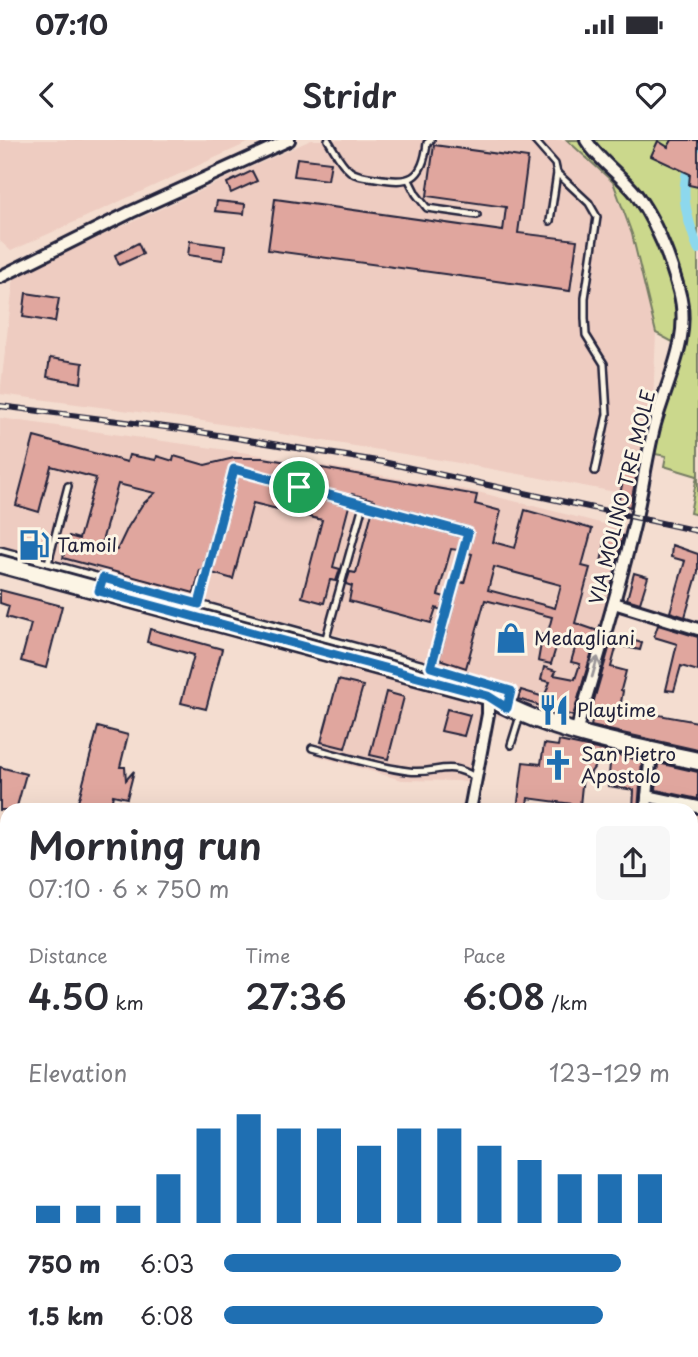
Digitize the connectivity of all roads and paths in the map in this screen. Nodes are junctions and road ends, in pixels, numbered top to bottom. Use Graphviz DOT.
graph roads {
  1 [pos="289,140"];
  2 [pos="328,140"];
  3 [pos="431,140"];
  4 [pos="534,140"];
  5 [pos="586,140"];
  6 [pos="557,173"];
  7 [pos="409,180"];
  8 [pos="477,215"];
  9 [pos="551,221"];
  10 [pos="0,277"];
  11 [pos="595,471"];
  12 [pos="68,486"];
  13 [pos="363,505"];
  14 [pos="0,550"];
  15 [pos="48,563"];
  16 [pos="0,564"];
  17 [pos="101,585"];
  18 [pos="614,603"];
  19 [pos="199,604"];
  20 [pos="698,628"];
  21 [pos="326,638"];
  22 [pos="431,667"];
  23 [pos="488,696"];
  24 [pos="514,710"];
  25 [pos="576,732"];
  26 [pos="512,745"];
  27 [pos="312,748"];
  28 [pos="651,750"];
  29 [pos="698,761"];
  30 [pos="476,778"];
  31 [pos="648,796"];
  32 [pos="471,803"];
  33 [pos="647,803"];
  34 [pos="680,803"];
  1 -- 10 [label="street"];
  2 -- 7 [label="lane"];
  3 -- 7 [label="lane"];
  4 -- 6 [label="lane"];
  5 -- 18 [label="street, VIA MOLINO TRE MOLE"];
  6 -- 9 [label="lane"];
  6 -- 11 [label="lane"];
  7 -- 8 [label="lane"];
  12 -- 15 [label="lane"];
  13 -- 19 [label="lane"];
  13 -- 21 [label="lane"];
  13 -- 22 [label="lane"];
  14 -- 15 [label="lane"];
  15 -- 17 [label="lane"];
  16 -- 17 [label="main road"];
  17 -- 19 [label="lane"];
  17 -- 23 [label="main road"];
  18 -- 20 [label="street"];
  25 -- 18 [label="street, VIA MOLINO TRE MOLE, one-way"];
  19 -- 21 [label="lane"];
  21 -- 22 [label="lane"];
  22 -- 24 [label="lane"];
  23 -- 24 [label="main road"];
  23 -- 30 [label="street"];
  24 -- 25 [label="main road"];
  24 -- 26 [label="lane"];
  25 -- 28 [label="main road"];
  27 -- 30 [label="lane"];
  28 -- 29 [label="main road"];
  28 -- 31 [label="street"];
  30 -- 32 [label="street"];
  31 -- 33 [label="street"];
  31 -- 34 [label="street"];
}
